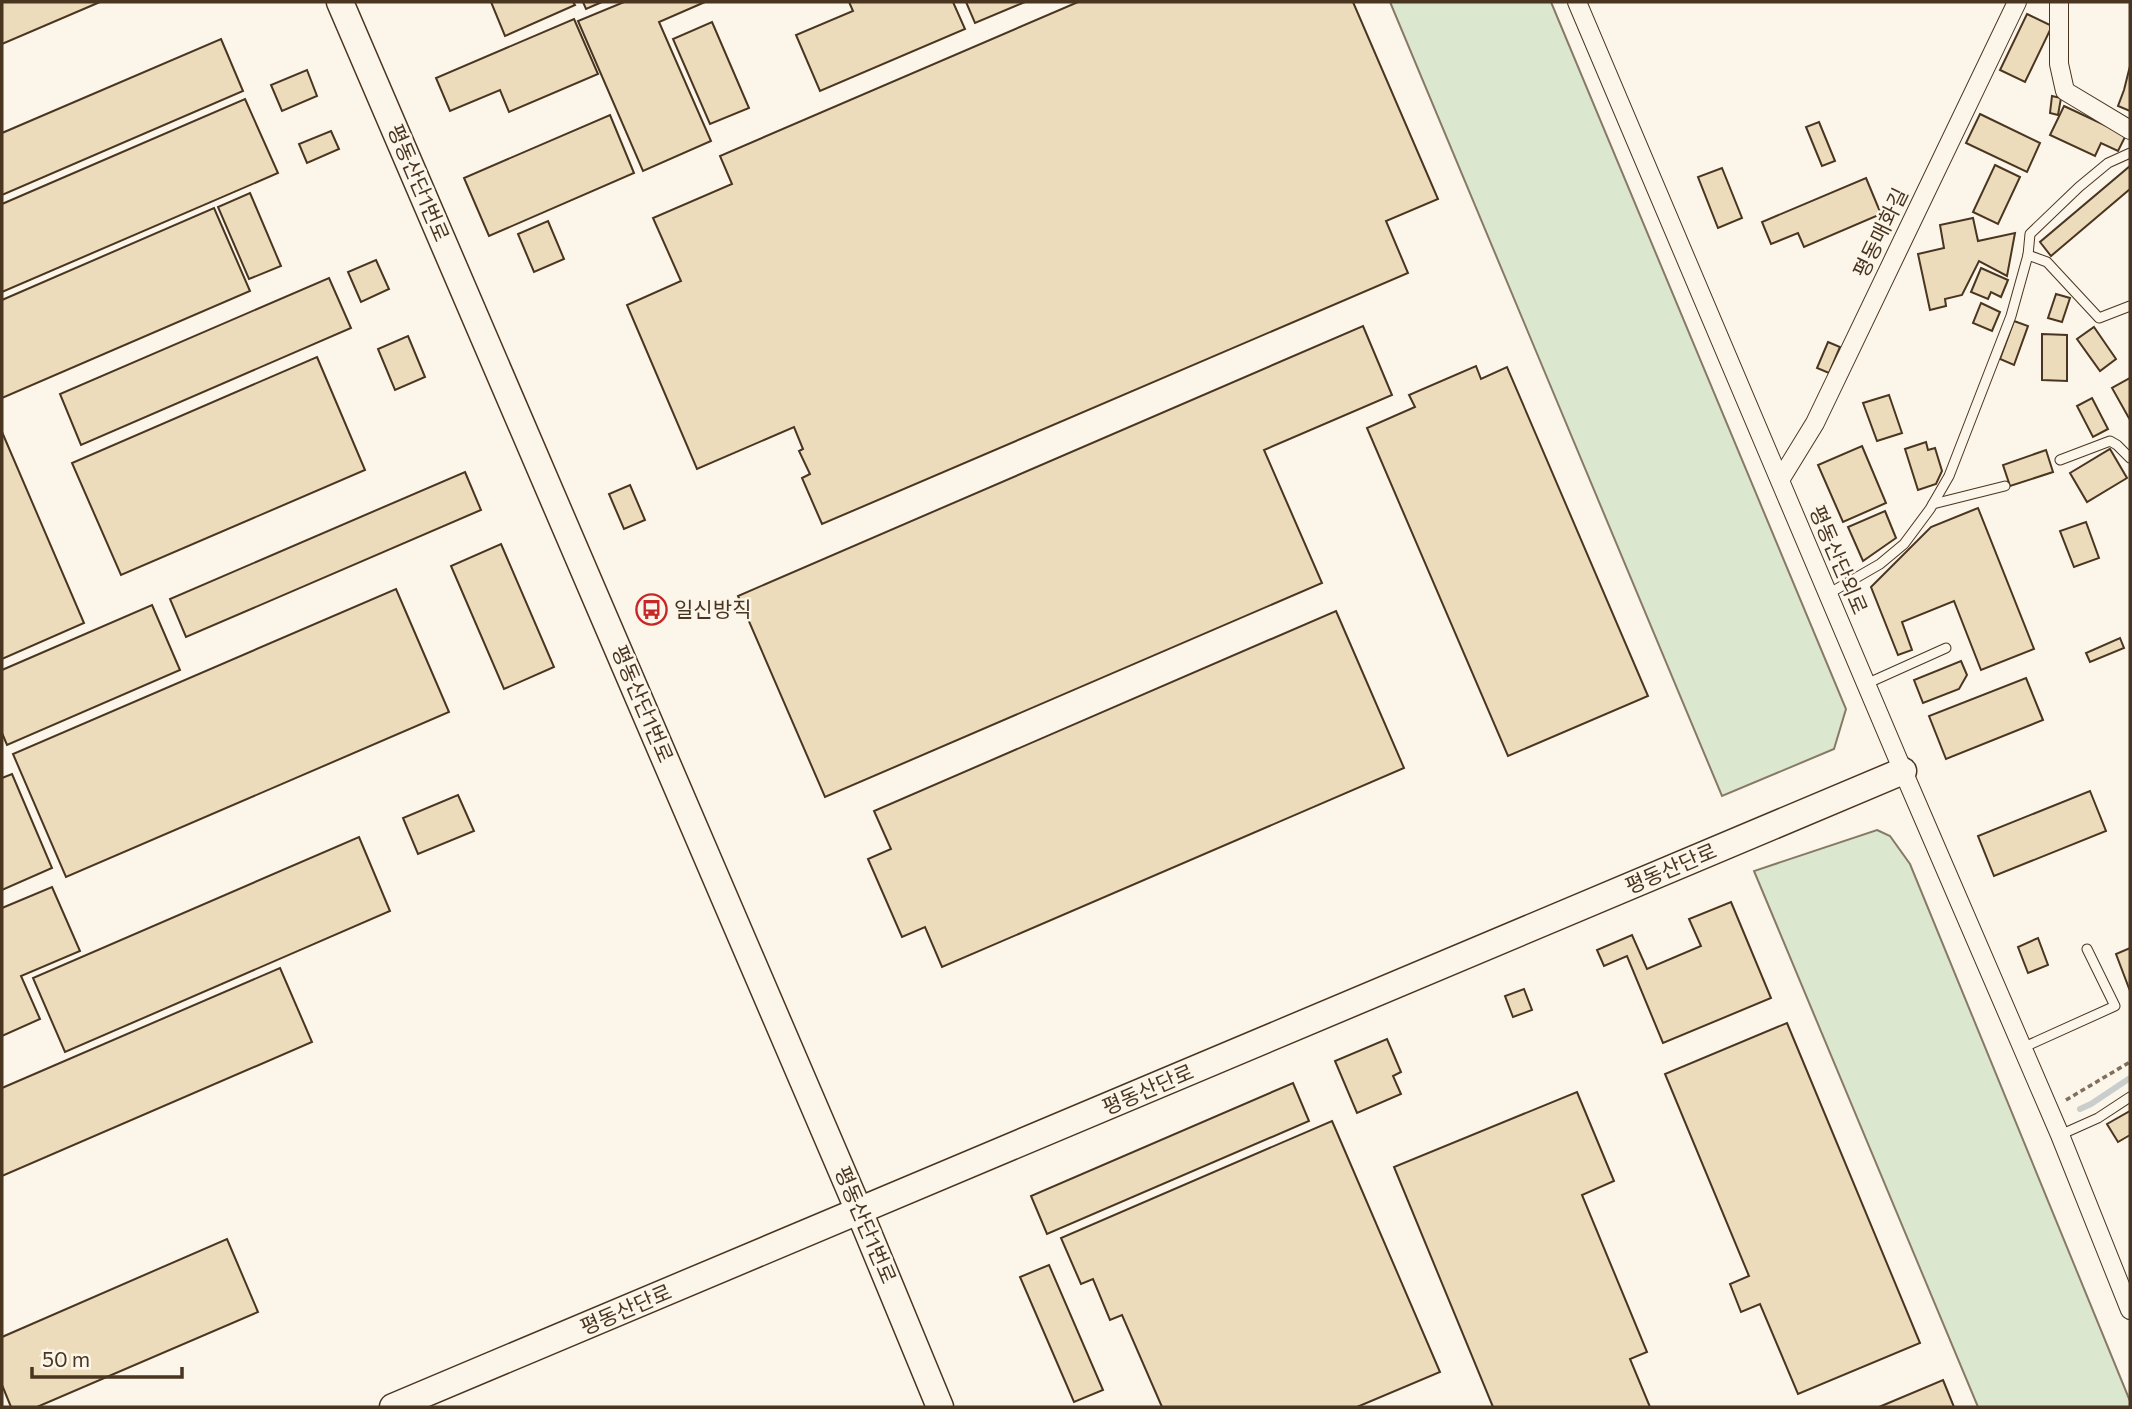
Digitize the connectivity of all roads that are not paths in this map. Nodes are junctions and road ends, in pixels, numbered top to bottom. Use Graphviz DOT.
graph roads {
  1 [pos="340,2"];
  2 [pos="1577,2"];
  3 [pos="2017,2"];
  4 [pos="2059,2"];
  5 [pos="2130,130"];
  6 [pos="2130,153"];
  7 [pos="2028,255"];
  8 [pos="2130,306"];
  9 [pos="2130,458"];
  10 [pos="2060,460"];
  11 [pos="1780,480"];
  12 [pos="2005,486"];
  13 [pos="1933,504"];
  14 [pos="1828,594"];
  15 [pos="1946,648"];
  16 [pos="1866,684"];
  17 [pos="1903,771"];
  18 [pos="2087,949"];
  19 [pos="2022,1048"];
  20 [pos="2130,1097"];
  21 [pos="2060,1135"];
  22 [pos="859,1212"];
  23 [pos="2130,1310"];
  24 [pos="393,1407"];
  25 [pos="940,1407"];
  1 -- 22 [label="street, 평동산단1번로"];
  2 -- 11 [label="street, 평동산단외로"];
  3 -- 11 [label="street, 평동매화길"];
  4 -- 5 [label="street"];
  6 -- 7 [label="lane"];
  7 -- 8 [label="lane"];
  7 -- 13 [label="lane"];
  9 -- 10 [label="lane"];
  11 -- 14 [label="street, 평동산단외로"];
  12 -- 13 [label="lane"];
  13 -- 14 [label="lane"];
  14 -- 16 [label="street, 평동산단외로"];
  15 -- 16 [label="lane"];
  16 -- 17 [label="street, 평동산단외로"];
  17 -- 19 [label="street, 평동산단외로"];
  17 -- 22 [label="street, 평동산단로"];
  18 -- 19 [label="lane"];
  19 -- 21 [label="street, 평동산단외로"];
  20 -- 21 [label="lane"];
  21 -- 23 [label="street, 평동산단외로"];
  22 -- 24 [label="street, 평동산단로"];
  22 -- 25 [label="street, 평동산단1번로"];
}
